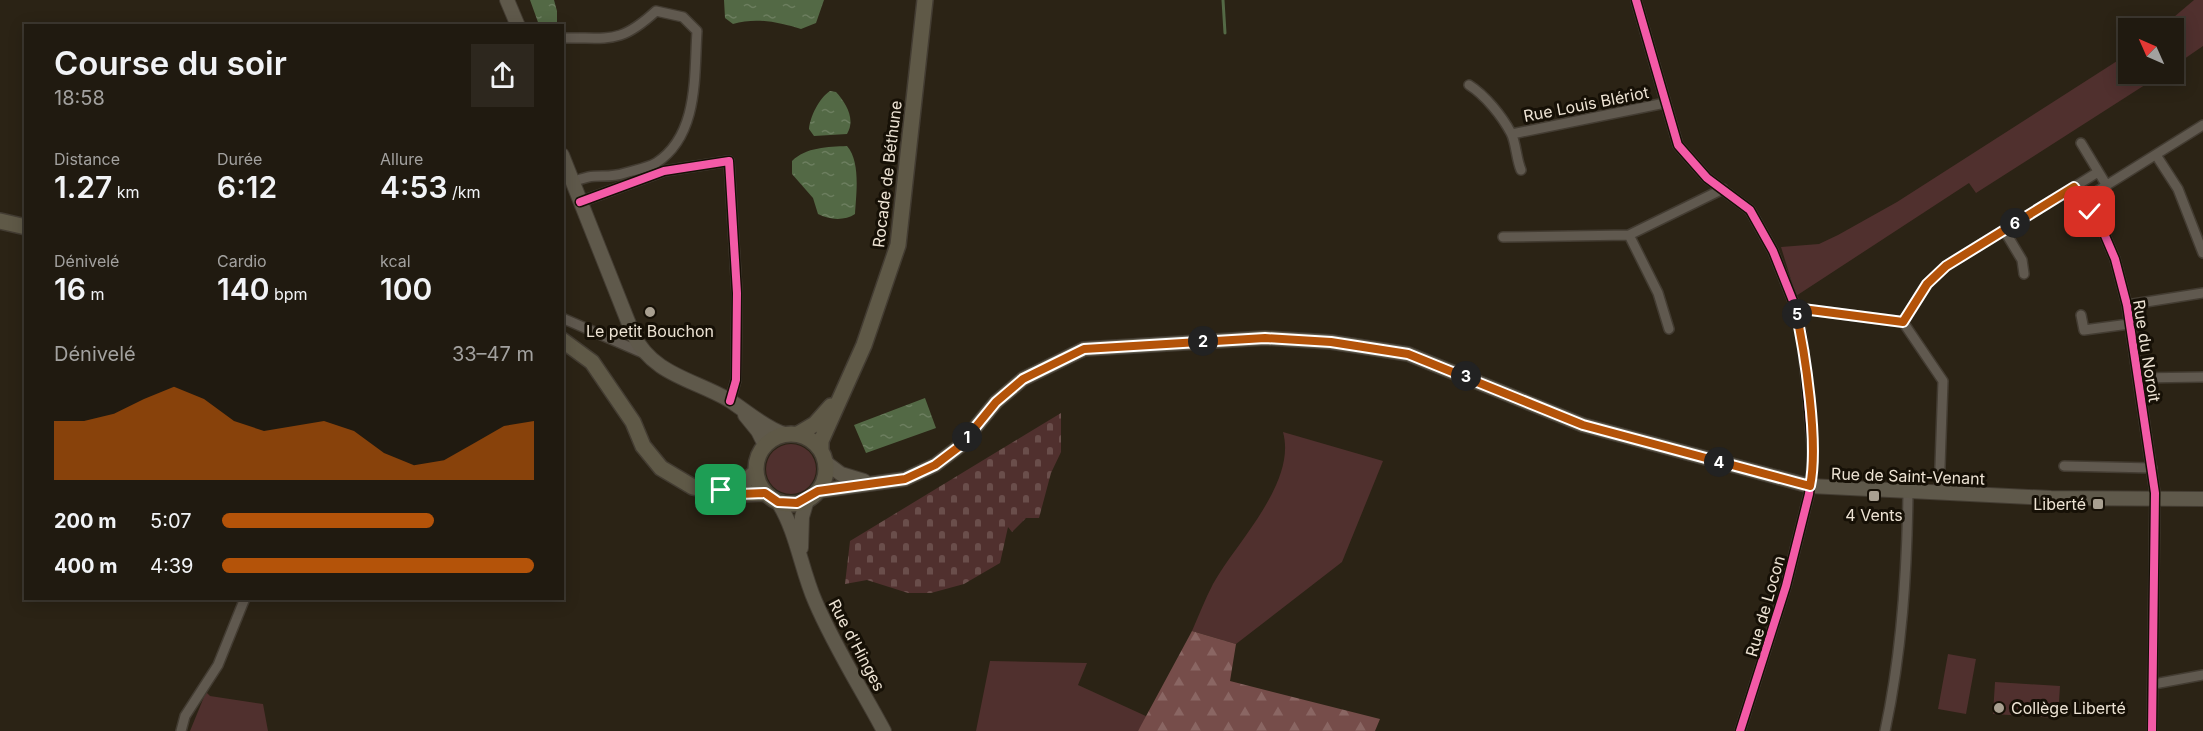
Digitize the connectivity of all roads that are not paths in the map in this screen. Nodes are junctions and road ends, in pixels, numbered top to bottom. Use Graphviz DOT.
graph roads {
  1 [pos="507,0"];
  2 [pos="925,0"];
  3 [pos="1636,0"];
  4 [pos="517,24"];
  5 [pos="564,38"];
  6 [pos="1469,85"];
  7 [pos="1665,103"];
  8 [pos="2203,125"];
  9 [pos="1512,134"];
  10 [pos="2081,143"];
  11 [pos="2156,154"];
  12 [pos="564,161"];
  13 [pos="1521,170"];
  14 [pos="2098,172"];
  15 [pos="572,183"];
  16 [pos="2107,186"];
  17 [pos="2074,187"];
  18 [pos="1723,189"];
  19 [pos="2083,200"];
  20 [pos="580,202"];
  21 [pos="0,221"];
  22 [pos="24,227"];
  23 [pos="2004,230"];
  24 [pos="1629,235"];
  25 [pos="1503,237"];
  26 [pos="2203,253"];
  27 [pos="2024,274"];
  28 [pos="2203,293"];
  29 [pos="1794,304"];
  30 [pos="2127,305"];
  31 [pos="2081,315"];
  32 [pos="564,319"];
  33 [pos="1903,322"];
  34 [pos="2129,324"];
  35 [pos="1669,329"];
  36 [pos="564,341"];
  37 [pos="643,353"];
  38 [pos="2203,377"];
  39 [pos="2138,378"];
  40 [pos="849,382"];
  41 [pos="734,404"];
  42 [pos="791,434"];
  43 [pos="765,445"];
  44 [pos="823,456"];
  45 [pos="2064,466"];
  46 [pos="2152,468"];
  47 [pos="756,472"];
  48 [pos="884,484"];
  49 [pos="1810,486"];
  50 [pos="721,490"];
  51 [pos="1908,492"];
  52 [pos="765,493"];
  53 [pos="1939,494"];
  54 [pos="812,496"];
  55 [pos="2203,499"];
  56 [pos="2156,500"];
  57 [pos="778,502"];
  58 [pos="804,574"];
  59 [pos="244,600"];
  60 [pos="2203,675"];
  61 [pos="2154,684"];
  62 [pos="181,731"];
  63 [pos="884,731"];
  64 [pos="1740,731"];
  65 [pos="1886,731"];
  66 [pos="2152,731"];
  1 -- 4 [label="main road"];
  2 -- 40 [label="main road, Rocade de Béthune"];
  3 -- 7 [label="street, Rue de Locon"];
  5 -- 15 [label="street"];
  6 -- 9 [label="street"];
  7 -- 9 [label="street, Rue Louis Blériot"];
  7 -- 18 [label="street, Rue de Locon"];
  8 -- 11 [label="street"];
  9 -- 13 [label="street"];
  10 -- 14 [label="street"];
  11 -- 16 [label="street"];
  11 -- 26 [label="street"];
  12 -- 15 [label="main road"];
  14 -- 16 [label="street"];
  14 -- 17 [label="street"];
  15 -- 20 [label="main road"];
  16 -- 19 [label="street"];
  17 -- 19 [label="street, Rue du Noroit"];
  17 -- 23 [label="street"];
  18 -- 24 [label="street"];
  18 -- 29 [label="street, Rue de Locon"];
  19 -- 30 [label="street, Rue du Noroit"];
  20 -- 37 [label="main road"];
  20 -- 41 [label="street"];
  21 -- 22 [label="main road"];
  23 -- 27 [label="street"];
  23 -- 33 [label="street"];
  24 -- 25 [label="street"];
  24 -- 35 [label="street"];
  28 -- 30 [label="street"];
  29 -- 33 [label="street"];
  29 -- 49 [label="street, Rue de Locon"];
  30 -- 34 [label="street, Rue du Noroit"];
  31 -- 34 [label="street"];
  32 -- 37 [label="street"];
  33 -- 53 [label="street"];
  34 -- 39 [label="street, Rue du Noroit"];
  36 -- 50 [label="main road"];
  37 -- 41 [label="main road"];
  38 -- 39 [label="street"];
  39 -- 46 [label="street, Rue du Noroit"];
  40 -- 42 [label="main road, Rocade de Béthune"];
  40 -- 44 [label="main road, Rocade de Béthune"];
  41 -- 42 [label="main road"];
  41 -- 43 [label="main road"];
  42 -- 43 [label="main road"];
  42 -- 44 [label="main road"];
  43 -- 47 [label="main road"];
  44 -- 48 [label="main road"];
  44 -- 54 [label="main road"];
  45 -- 46 [label="street"];
  46 -- 56 [label="street, Rue du Noroit"];
  47 -- 50 [label="main road"];
  47 -- 52 [label="main road"];
  48 -- 49 [label="main road, Rue de Saint-Venant"];
  48 -- 54 [label="main road"];
  49 -- 51 [label="main road, Rue de Saint-Venant"];
  49 -- 64 [label="street, Rue de Locon"];
  50 -- 52 [label="main road"];
  51 -- 53 [label="main road, Rue de Saint-Venant"];
  51 -- 65 [label="street"];
  52 -- 57 [label="main road"];
  53 -- 56 [label="main road, Rue de Saint-Venant"];
  54 -- 57 [label="main road"];
  54 -- 58 [label="main road, Rue d'Hinges"];
  55 -- 56 [label="main road, Rue de Saint-Venant"];
  56 -- 61 [label="street, Rue du Noroit"];
  57 -- 58 [label="main road, Rue d'Hinges"];
  58 -- 63 [label="main road, Rue d'Hinges"];
  59 -- 62 [label="street"];
  60 -- 61 [label="street"];
  61 -- 66 [label="street, Rue du Noroit"];
}
